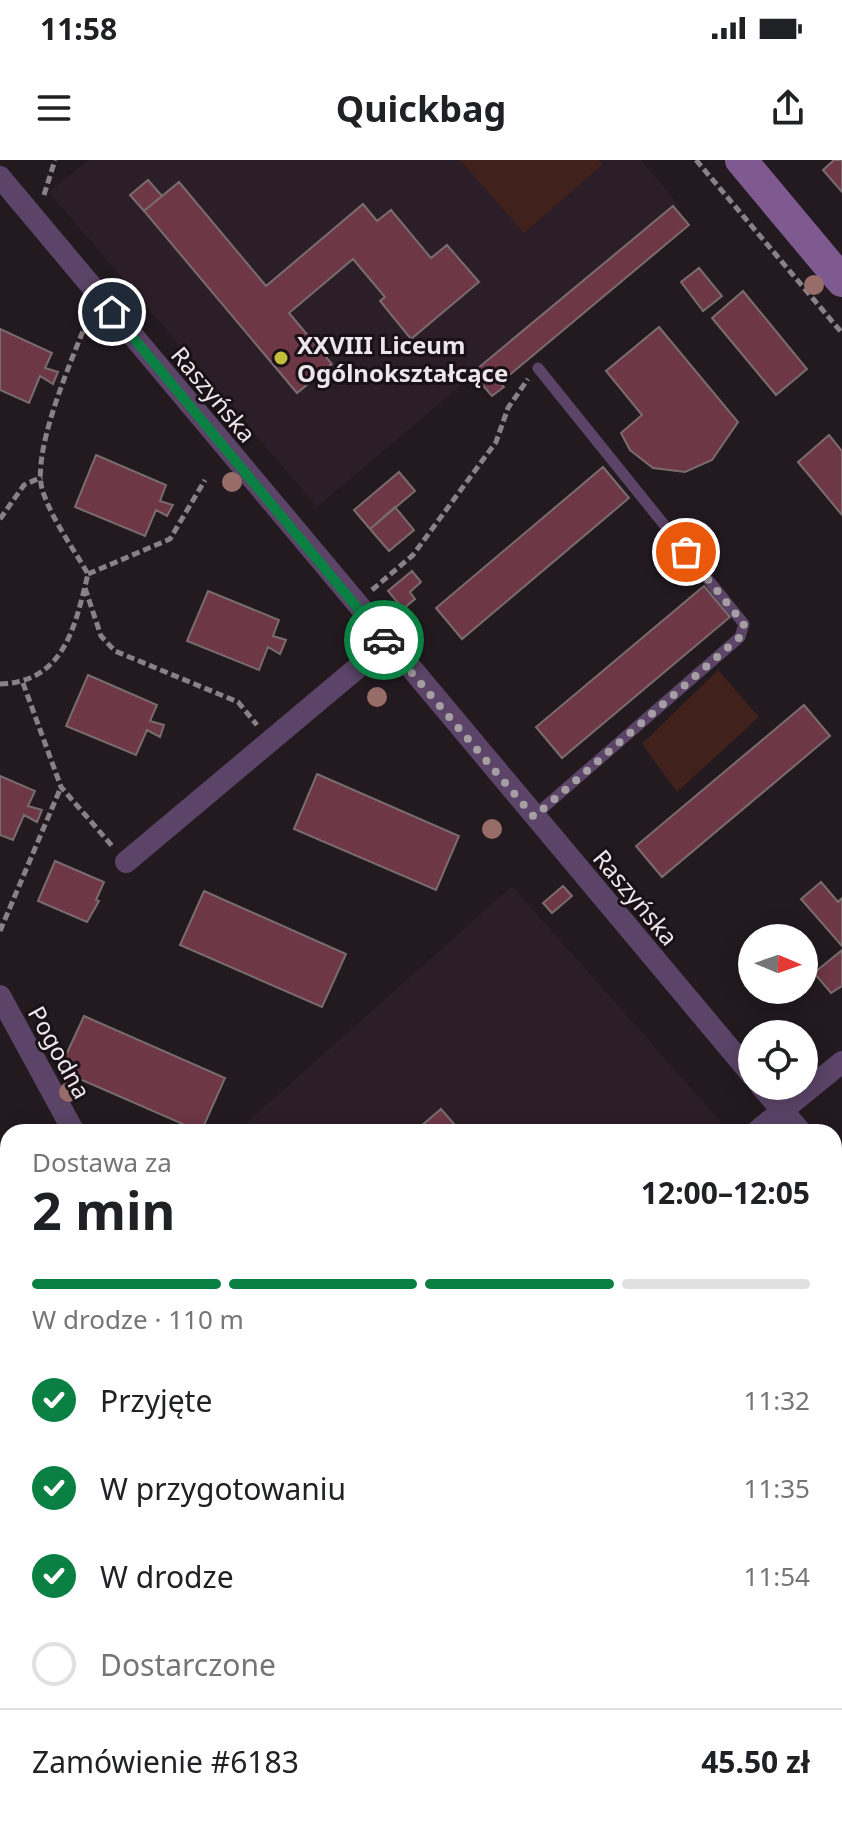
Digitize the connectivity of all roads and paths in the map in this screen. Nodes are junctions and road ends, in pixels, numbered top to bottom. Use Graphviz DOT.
graph roads {
  1 [pos="696,160"];
  2 [pos="741,160"];
  3 [pos="0,177"];
  4 [pos="842,281"];
  5 [pos="83,331"];
  6 [pos="842,333"];
  7 [pos="536,370"];
  8 [pos="42,477"];
  9 [pos="205,480"];
  10 [pos="0,519"];
  11 [pos="88,574"];
  12 [pos="85,587"];
  13 [pos="355,605"];
  14 [pos="387,643"];
  15 [pos="23,683"];
  16 [pos="0,684"];
  17 [pos="270,742"];
  18 [pos="61,787"];
  19 [pos="534,817"];
  20 [pos="126,862"];
  21 [pos="0,931"];
  22 [pos="0,996"];
  23 [pos="738,1058"];
  24 [pos="842,1062"];
  25 [pos="773,1100"];
  26 [pos="783,1112"];
  27 [pos="70,1124"];
  28 [pos="767,1124"];
  29 [pos="794,1124"];
  1 -- 6 [label="path"];
  2 -- 4 [label="street"];
  3 -- 13 [label="street, Raszyńska"];
  5 -- 8 [label="path"];
  7 -- 13 [label="path"];
  7 -- 19 [label="lane"];
  8 -- 10 [label="path"];
  8 -- 11 [label="path"];
  9 -- 11 [label="path"];
  11 -- 12 [label="path"];
  12 -- 15 [label="path"];
  12 -- 17 [label="path"];
  13 -- 14 [label="street, Raszyńska"];
  14 -- 17 [label="street"];
  14 -- 19 [label="street, Raszyńska"];
  15 -- 16 [label="path"];
  15 -- 18 [label="path"];
  17 -- 20 [label="street"];
  18 -- 20 [label="path"];
  18 -- 21 [label="path"];
  19 -- 23 [label="street, Raszyńska"];
  22 -- 27 [label="street, Pogodna"];
  24 -- 26 [label="street"];
  25 -- 26 [label="street"];
  26 -- 28 [label="street"];
  26 -- 29 [label="street"];
}
